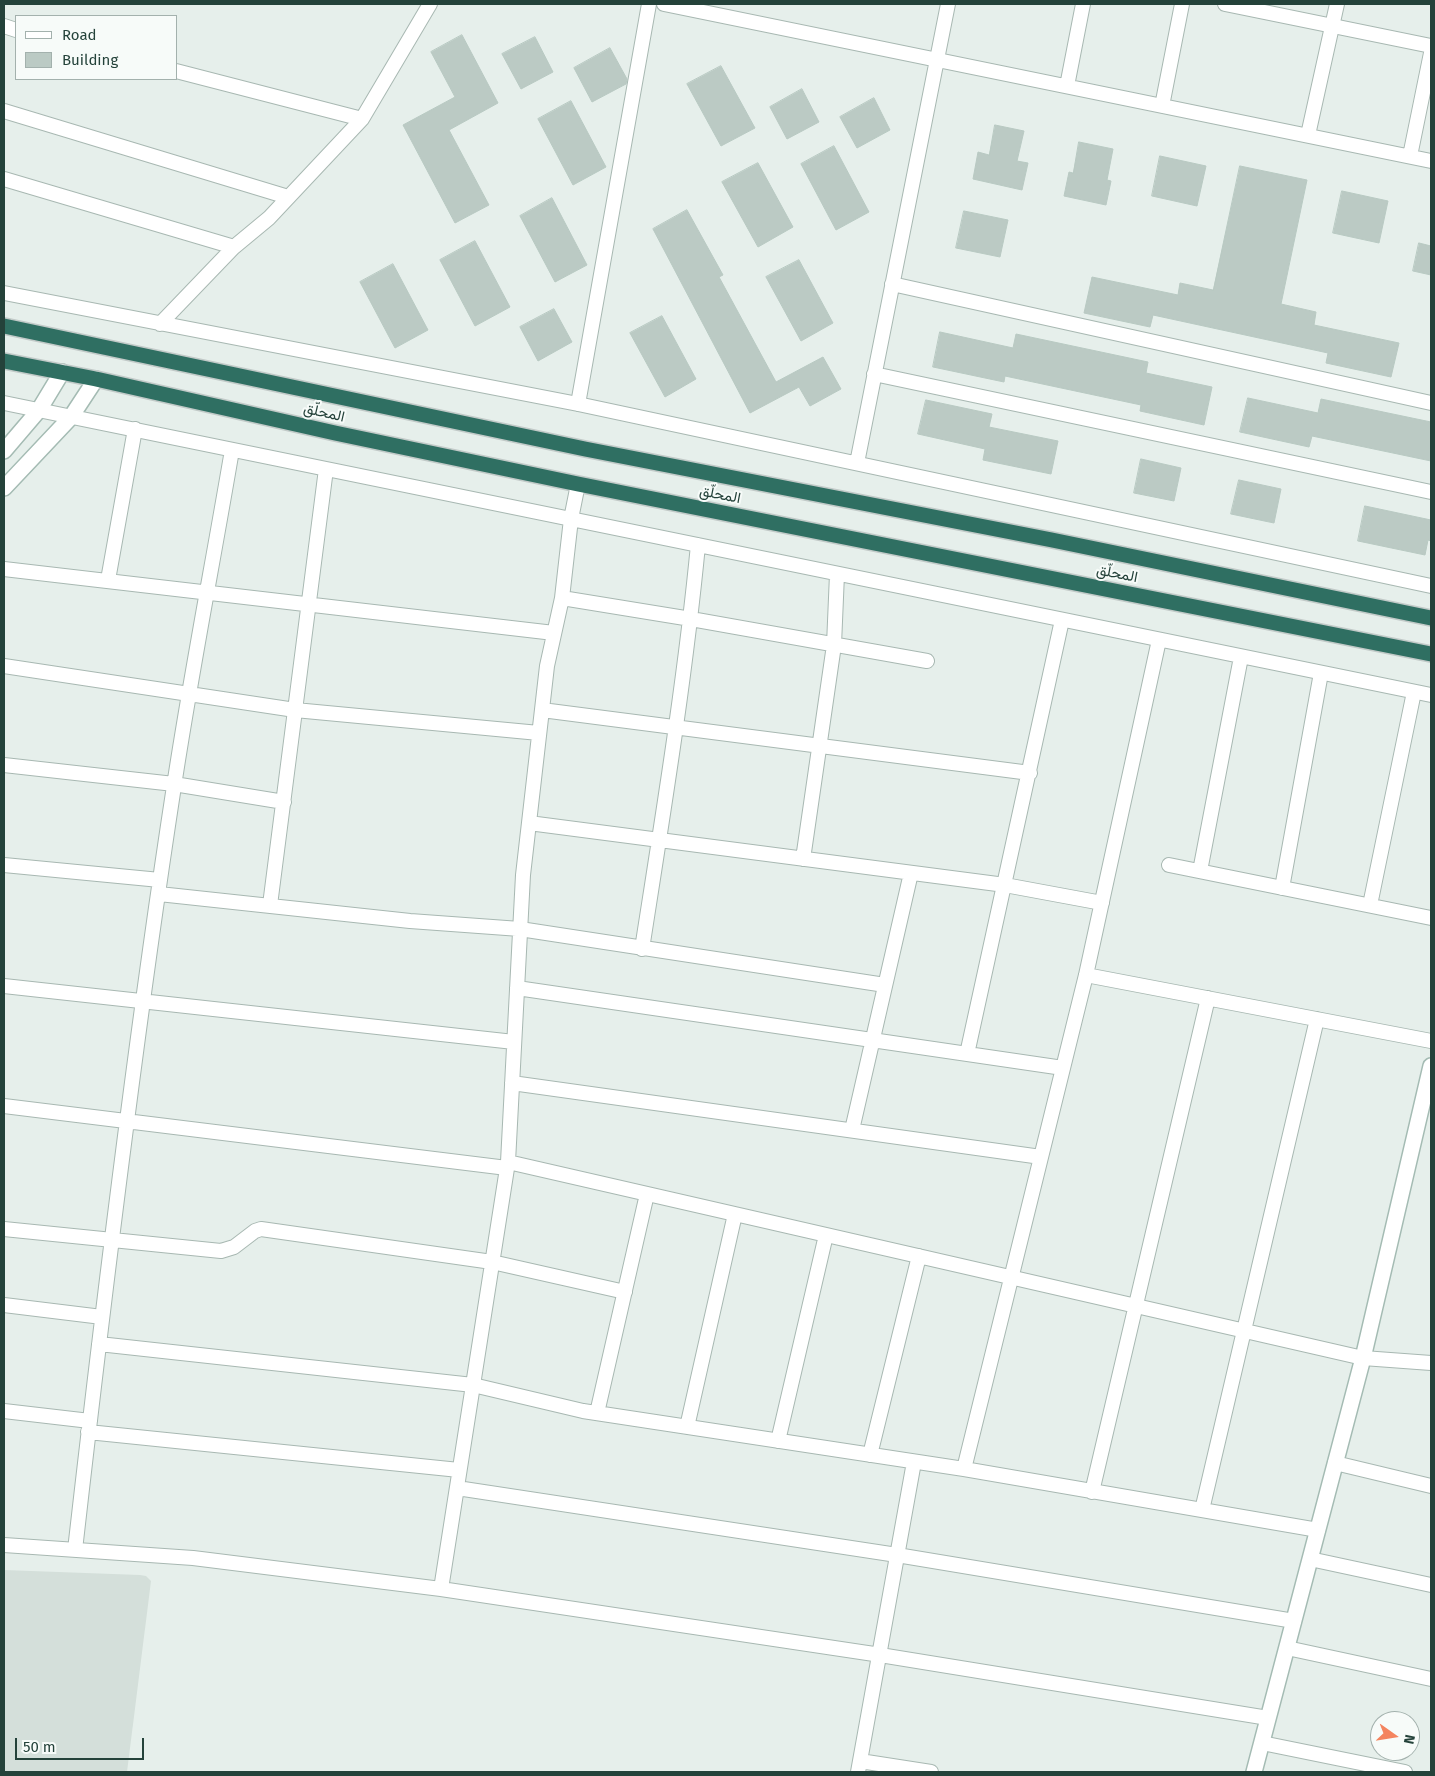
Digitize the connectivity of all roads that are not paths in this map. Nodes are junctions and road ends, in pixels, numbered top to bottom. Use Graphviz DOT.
graph roads {
  1 [pos="430,4"];
  2 [pos="650,4"];
  3 [pos="664,4"];
  4 [pos="948,4"];
  5 [pos="1083,4"];
  6 [pos="1182,4"];
  7 [pos="1225,4"];
  8 [pos="1337,4"];
  9 [pos="1332,26"];
  10 [pos="1431,46"];
  11 [pos="1431,53"];
  12 [pos="937,60"];
  13 [pos="178,72"];
  14 [pos="1068,86"];
  15 [pos="1162,106"];
  16 [pos="4,111"];
  17 [pos="362,119"];
  18 [pos="1308,136"];
  19 [pos="1410,156"];
  20 [pos="1431,161"];
  21 [pos="4,178"];
  22 [pos="288,197"];
  23 [pos="234,248"];
  24 [pos="892,284"];
  25 [pos="4,293"];
  26 [pos="160,324"];
  27 [pos="4,326"];
  28 [pos="4,361"];
  29 [pos="62,372"];
  30 [pos="874,374"];
  31 [pos="96,379"];
  32 [pos="4,403"];
  33 [pos="1431,403"];
  34 [pos="578,404"];
  35 [pos="39,410"];
  36 [pos="70,417"];
  37 [pos="135,429"];
  38 [pos="4,450"];
  39 [pos="232,450"];
  40 [pos="858,463"];
  41 [pos="326,469"];
  42 [pos="578,484"];
  43 [pos="4,488"];
  44 [pos="1431,492"];
  45 [pos="571,519"];
  46 [pos="698,545"];
  47 [pos="4,569"];
  48 [pos="837,574"];
  49 [pos="108,580"];
  50 [pos="1431,586"];
  51 [pos="207,591"];
  52 [pos="562,598"];
  53 [pos="308,606"];
  54 [pos="1431,618"];
  55 [pos="691,619"];
  56 [pos="1062,620"];
  57 [pos="554,634"];
  58 [pos="1159,640"];
  59 [pos="834,645"];
  60 [pos="1431,654"];
  61 [pos="1242,657"];
  62 [pos="927,661"];
  63 [pos="4,666"];
  64 [pos="1321,673"];
  65 [pos="1414,692"];
  66 [pos="190,694"];
  67 [pos="1431,696"];
  68 [pos="295,710"];
  69 [pos="542,710"];
  70 [pos="676,727"];
  71 [pos="539,733"];
  72 [pos="818,746"];
  73 [pos="4,765"];
  74 [pos="1030,773"];
  75 [pos="174,784"];
  76 [pos="284,802"];
  77 [pos="529,823"];
  78 [pos="659,840"];
  79 [pos="803,859"];
  80 [pos="4,865"];
  81 [pos="1169,865"];
  82 [pos="1200,871"];
  83 [pos="911,873"];
  84 [pos="1005,885"];
  85 [pos="160,887"];
  86 [pos="1282,888"];
  87 [pos="1102,903"];
  88 [pos="270,905"];
  89 [pos="1370,905"];
  90 [pos="1431,918"];
  91 [pos="520,929"];
  92 [pos="642,949"];
  93 [pos="1086,975"];
  94 [pos="885,985"];
  95 [pos="4,986"];
  96 [pos="517,988"];
  97 [pos="1208,998"];
  98 [pos="144,1000"];
  99 [pos="1317,1019"];
  100 [pos="872,1040"];
  101 [pos="1431,1041"];
  102 [pos="514,1042"];
  103 [pos="967,1054"];
  104 [pos="1431,1066"];
  105 [pos="1063,1068"];
  106 [pos="512,1082"];
  107 [pos="4,1106"];
  108 [pos="128,1120"];
  109 [pos="852,1130"];
  110 [pos="1041,1157"];
  111 [pos="507,1165"];
  112 [pos="647,1194"];
  113 [pos="736,1214"];
  114 [pos="4,1229"];
  115 [pos="826,1235"];
  116 [pos="112,1241"];
  117 [pos="919,1256"];
  118 [pos="492,1262"];
  119 [pos="1012,1278"];
  120 [pos="624,1292"];
  121 [pos="4,1305"];
  122 [pos="1137,1306"];
  123 [pos="102,1317"];
  124 [pos="1243,1331"];
  125 [pos="99,1344"];
  126 [pos="1363,1358"];
  127 [pos="1431,1363"];
  128 [pos="473,1385"];
  129 [pos="4,1411"];
  130 [pos="597,1413"];
  131 [pos="89,1427"];
  132 [pos="688,1427"];
  133 [pos="778,1441"];
  134 [pos="870,1455"];
  135 [pos="914,1462"];
  136 [pos="1335,1464"];
  137 [pos="459,1470"];
  138 [pos="964,1470"];
  139 [pos="1431,1486"];
  140 [pos="457,1488"];
  141 [pos="1092,1492"];
  142 [pos="1202,1510"];
  143 [pos="1318,1530"];
  144 [pos="4,1546"];
  145 [pos="75,1550"];
  146 [pos="897,1555"];
  147 [pos="1310,1559"];
  148 [pos="1431,1585"];
  149 [pos="441,1589"];
  150 [pos="1294,1621"];
  151 [pos="1287,1648"];
  152 [pos="879,1655"];
  153 [pos="1431,1679"];
  154 [pos="1268,1718"];
  155 [pos="1262,1743"];
  156 [pos="859,1766"];
  157 [pos="931,1772"];
  158 [pos="1254,1772"];
  159 [pos="1405,1772"];
  1 -- 17 [label="street"];
  2 -- 34 [label="street"];
  3 -- 12 [label="street"];
  4 -- 12 [label="street"];
  5 -- 14 [label="street"];
  6 -- 15 [label="street"];
  7 -- 9 [label="street"];
  8 -- 9 [label="street"];
  9 -- 10 [label="street"];
  9 -- 18 [label="street"];
  11 -- 19 [label="street"];
  12 -- 14 [label="street"];
  12 -- 24 [label="street"];
  13 -- 17 [label="street"];
  14 -- 15 [label="street"];
  15 -- 18 [label="street"];
  16 -- 22 [label="street"];
  17 -- 22 [label="street"];
  18 -- 19 [label="street"];
  19 -- 20 [label="street"];
  21 -- 23 [label="street"];
  22 -- 23 [label="street"];
  23 -- 26 [label="street"];
  24 -- 30 [label="street"];
  24 -- 33 [label="street"];
  25 -- 26 [label="street"];
  26 -- 34 [label="street"];
  27 -- 54 [label="highway, المحلّق"];
  28 -- 29 [label="highway, المحلّق"];
  29 -- 31 [label="highway, المحلّق"];
  29 -- 35 [label="street"];
  30 -- 40 [label="street"];
  30 -- 44 [label="street"];
  31 -- 36 [label="street"];
  31 -- 42 [label="highway, المحلّق"];
  32 -- 35 [label="street"];
  34 -- 40 [label="street"];
  35 -- 36 [label="street"];
  35 -- 38 [label="street"];
  36 -- 37 [label="street"];
  36 -- 43 [label="street"];
  37 -- 39 [label="street"];
  37 -- 49 [label="street"];
  39 -- 41 [label="street"];
  39 -- 51 [label="street"];
  40 -- 50 [label="street"];
  41 -- 45 [label="street"];
  41 -- 53 [label="street"];
  42 -- 45 [label="street"];
  42 -- 60 [label="highway, المحلّق"];
  45 -- 46 [label="street"];
  45 -- 52 [label="street"];
  46 -- 48 [label="street"];
  46 -- 55 [label="street"];
  47 -- 49 [label="street"];
  48 -- 56 [label="street"];
  48 -- 59 [label="street"];
  49 -- 51 [label="street"];
  51 -- 53 [label="street"];
  51 -- 66 [label="street"];
  52 -- 55 [label="street"];
  52 -- 57 [label="street"];
  53 -- 57 [label="street"];
  53 -- 68 [label="street"];
  55 -- 59 [label="street"];
  55 -- 70 [label="street"];
  56 -- 58 [label="street"];
  56 -- 74 [label="street"];
  57 -- 69 [label="street"];
  58 -- 61 [label="street"];
  58 -- 87 [label="street"];
  59 -- 62 [label="street"];
  59 -- 72 [label="street"];
  61 -- 64 [label="street"];
  61 -- 82 [label="street"];
  63 -- 66 [label="street"];
  64 -- 65 [label="street"];
  64 -- 86 [label="street"];
  65 -- 67 [label="street"];
  65 -- 89 [label="street"];
  66 -- 68 [label="street"];
  66 -- 75 [label="street"];
  68 -- 71 [label="street"];
  68 -- 76 [label="street"];
  69 -- 70 [label="street"];
  69 -- 71 [label="street"];
  70 -- 72 [label="street"];
  70 -- 78 [label="street"];
  71 -- 77 [label="street"];
  72 -- 74 [label="street"];
  72 -- 79 [label="street"];
  73 -- 75 [label="street"];
  74 -- 84 [label="street"];
  75 -- 76 [label="street"];
  75 -- 85 [label="street"];
  76 -- 88 [label="street"];
  77 -- 78 [label="street"];
  77 -- 91 [label="street"];
  78 -- 79 [label="street"];
  78 -- 92 [label="street"];
  79 -- 83 [label="street"];
  80 -- 85 [label="street"];
  81 -- 82 [label="street"];
  82 -- 86 [label="street"];
  83 -- 84 [label="street"];
  83 -- 94 [label="street"];
  84 -- 87 [label="street"];
  84 -- 103 [label="street"];
  85 -- 88 [label="street"];
  85 -- 98 [label="street"];
  86 -- 89 [label="street"];
  87 -- 93 [label="street"];
  88 -- 91 [label="street"];
  89 -- 90 [label="street"];
  91 -- 92 [label="street"];
  91 -- 96 [label="street"];
  92 -- 94 [label="street"];
  93 -- 97 [label="street"];
  93 -- 105 [label="street"];
  94 -- 100 [label="street"];
  95 -- 98 [label="street"];
  96 -- 100 [label="street"];
  96 -- 102 [label="street"];
  97 -- 99 [label="street"];
  97 -- 122 [label="street"];
  98 -- 102 [label="street"];
  98 -- 108 [label="street"];
  99 -- 101 [label="street"];
  99 -- 124 [label="street"];
  100 -- 103 [label="street"];
  100 -- 109 [label="street"];
  102 -- 106 [label="street"];
  103 -- 105 [label="street"];
  104 -- 126 [label="street"];
  105 -- 110 [label="street"];
  106 -- 109 [label="street"];
  106 -- 111 [label="street"];
  107 -- 108 [label="street"];
  108 -- 111 [label="street"];
  108 -- 116 [label="street"];
  109 -- 110 [label="street"];
  110 -- 119 [label="street"];
  111 -- 112 [label="street"];
  111 -- 118 [label="street"];
  112 -- 113 [label="street"];
  112 -- 120 [label="street"];
  113 -- 115 [label="street"];
  113 -- 132 [label="street"];
  114 -- 116 [label="street"];
  115 -- 117 [label="street"];
  115 -- 133 [label="street"];
  116 -- 118 [label="street"];
  116 -- 123 [label="street"];
  117 -- 119 [label="street"];
  117 -- 134 [label="street"];
  118 -- 120 [label="street"];
  118 -- 128 [label="street"];
  119 -- 122 [label="street"];
  119 -- 138 [label="street"];
  120 -- 130 [label="street"];
  121 -- 123 [label="street"];
  122 -- 124 [label="street"];
  122 -- 141 [label="street"];
  123 -- 125 [label="street"];
  124 -- 126 [label="street"];
  124 -- 142 [label="street"];
  125 -- 128 [label="street"];
  125 -- 131 [label="street"];
  126 -- 127 [label="street"];
  126 -- 136 [label="street"];
  128 -- 130 [label="street"];
  128 -- 137 [label="street"];
  129 -- 131 [label="street"];
  130 -- 132 [label="street"];
  131 -- 137 [label="street"];
  131 -- 145 [label="street"];
  132 -- 133 [label="street"];
  133 -- 134 [label="street"];
  134 -- 135 [label="street"];
  135 -- 138 [label="street"];
  135 -- 146 [label="street"];
  136 -- 139 [label="street"];
  136 -- 143 [label="street"];
  137 -- 140 [label="street"];
  138 -- 141 [label="street"];
  140 -- 146 [label="street"];
  140 -- 149 [label="street"];
  141 -- 142 [label="street"];
  142 -- 143 [label="street"];
  143 -- 147 [label="street"];
  144 -- 145 [label="street"];
  145 -- 149 [label="street"];
  146 -- 150 [label="street"];
  146 -- 152 [label="street"];
  147 -- 148 [label="street"];
  147 -- 150 [label="street"];
  149 -- 152 [label="street"];
  150 -- 151 [label="street"];
  151 -- 153 [label="street"];
  151 -- 154 [label="street"];
  152 -- 154 [label="street"];
  152 -- 156 [label="street"];
  154 -- 155 [label="street"];
  155 -- 158 [label="street"];
  155 -- 159 [label="street"];
  156 -- 157 [label="street"];
}
